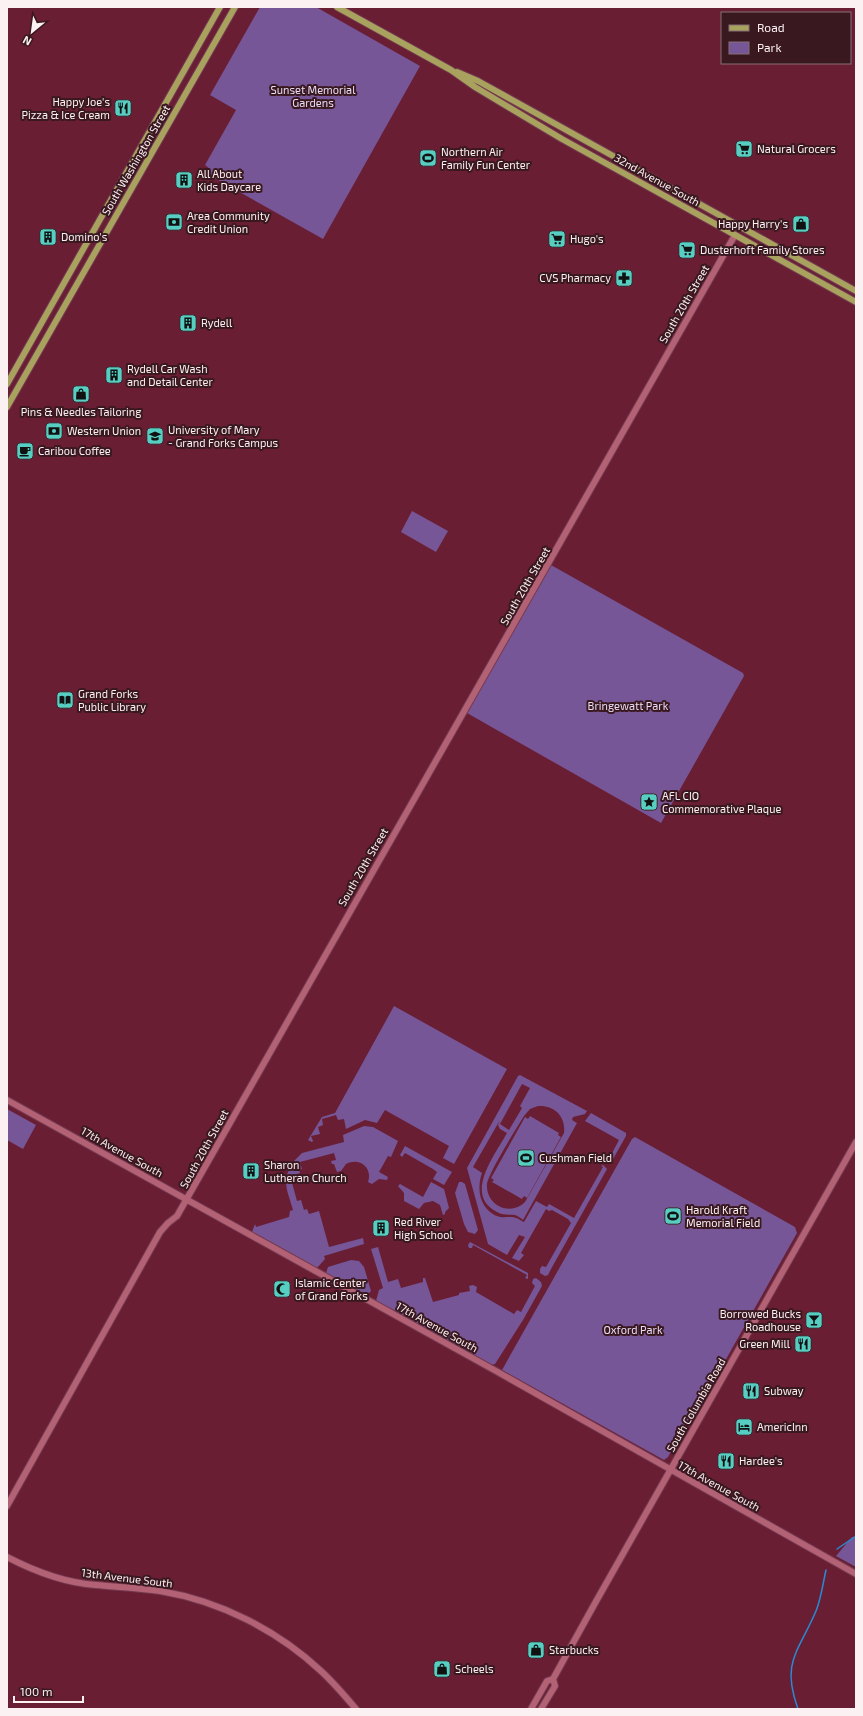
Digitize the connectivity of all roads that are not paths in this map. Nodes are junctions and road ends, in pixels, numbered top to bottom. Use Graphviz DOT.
graph roads {
  1 [pos="220,7"];
  2 [pos="235,7"];
  3 [pos="337,7"];
  4 [pos="451,70"];
  5 [pos="177,86"];
  6 [pos="186,92"];
  7 [pos="567,130"];
  8 [pos="562,139"];
  9 [pos="739,227"];
  10 [pos="735,235"];
  11 [pos="856,291"];
  12 [pos="856,302"];
  13 [pos="7,384"];
  14 [pos="7,407"];
  15 [pos="7,1100"];
  16 [pos="856,1142"];
  17 [pos="187,1199"];
  18 [pos="670,1470"];
  19 [pos="7,1506"];
  20 [pos="7,1557"];
  21 [pos="856,1574"];
  22 [pos="553,1679"];
  23 [pos="545,1685"];
  24 [pos="356,1709"];
  25 [pos="531,1709"];
  26 [pos="541,1709"];
  1 -- 5 [label="main road, South Washington Street"];
  2 -- 6 [label="main road, South Washington Street"];
  3 -- 4 [label="main road, 32nd Avenue South"];
  4 -- 7 [label="main road, 32nd Avenue South"];
  4 -- 8 [label="main road, 32nd Avenue South"];
  5 -- 6 [label="main road"];
  5 -- 13 [label="main road, South Washington Street"];
  6 -- 14 [label="main road, South Washington Street"];
  7 -- 8 [label="main road"];
  7 -- 9 [label="main road, 32nd Avenue South"];
  8 -- 10 [label="main road, 32nd Avenue South"];
  9 -- 10 [label="main road"];
  9 -- 11 [label="main road, 32nd Avenue South"];
  10 -- 12 [label="main road, 32nd Avenue South"];
  10 -- 17 [label="street, South 20th Street"];
  15 -- 17 [label="street, 17th Avenue South"];
  16 -- 18 [label="street, South Columbia Road"];
  17 -- 18 [label="street, 17th Avenue South"];
  17 -- 19 [label="street, South 20th Street"];
  18 -- 21 [label="street, 17th Avenue South"];
  18 -- 22 [label="street, South Columbia Road"];
  20 -- 24 [label="street, 13th Avenue South"];
  22 -- 23 [label="street, South Columbia Road"];
  22 -- 26 [label="street, South Columbia Road"];
  23 -- 25 [label="street, South Columbia Road"];
  23 -- 26 [label="street"];
}
